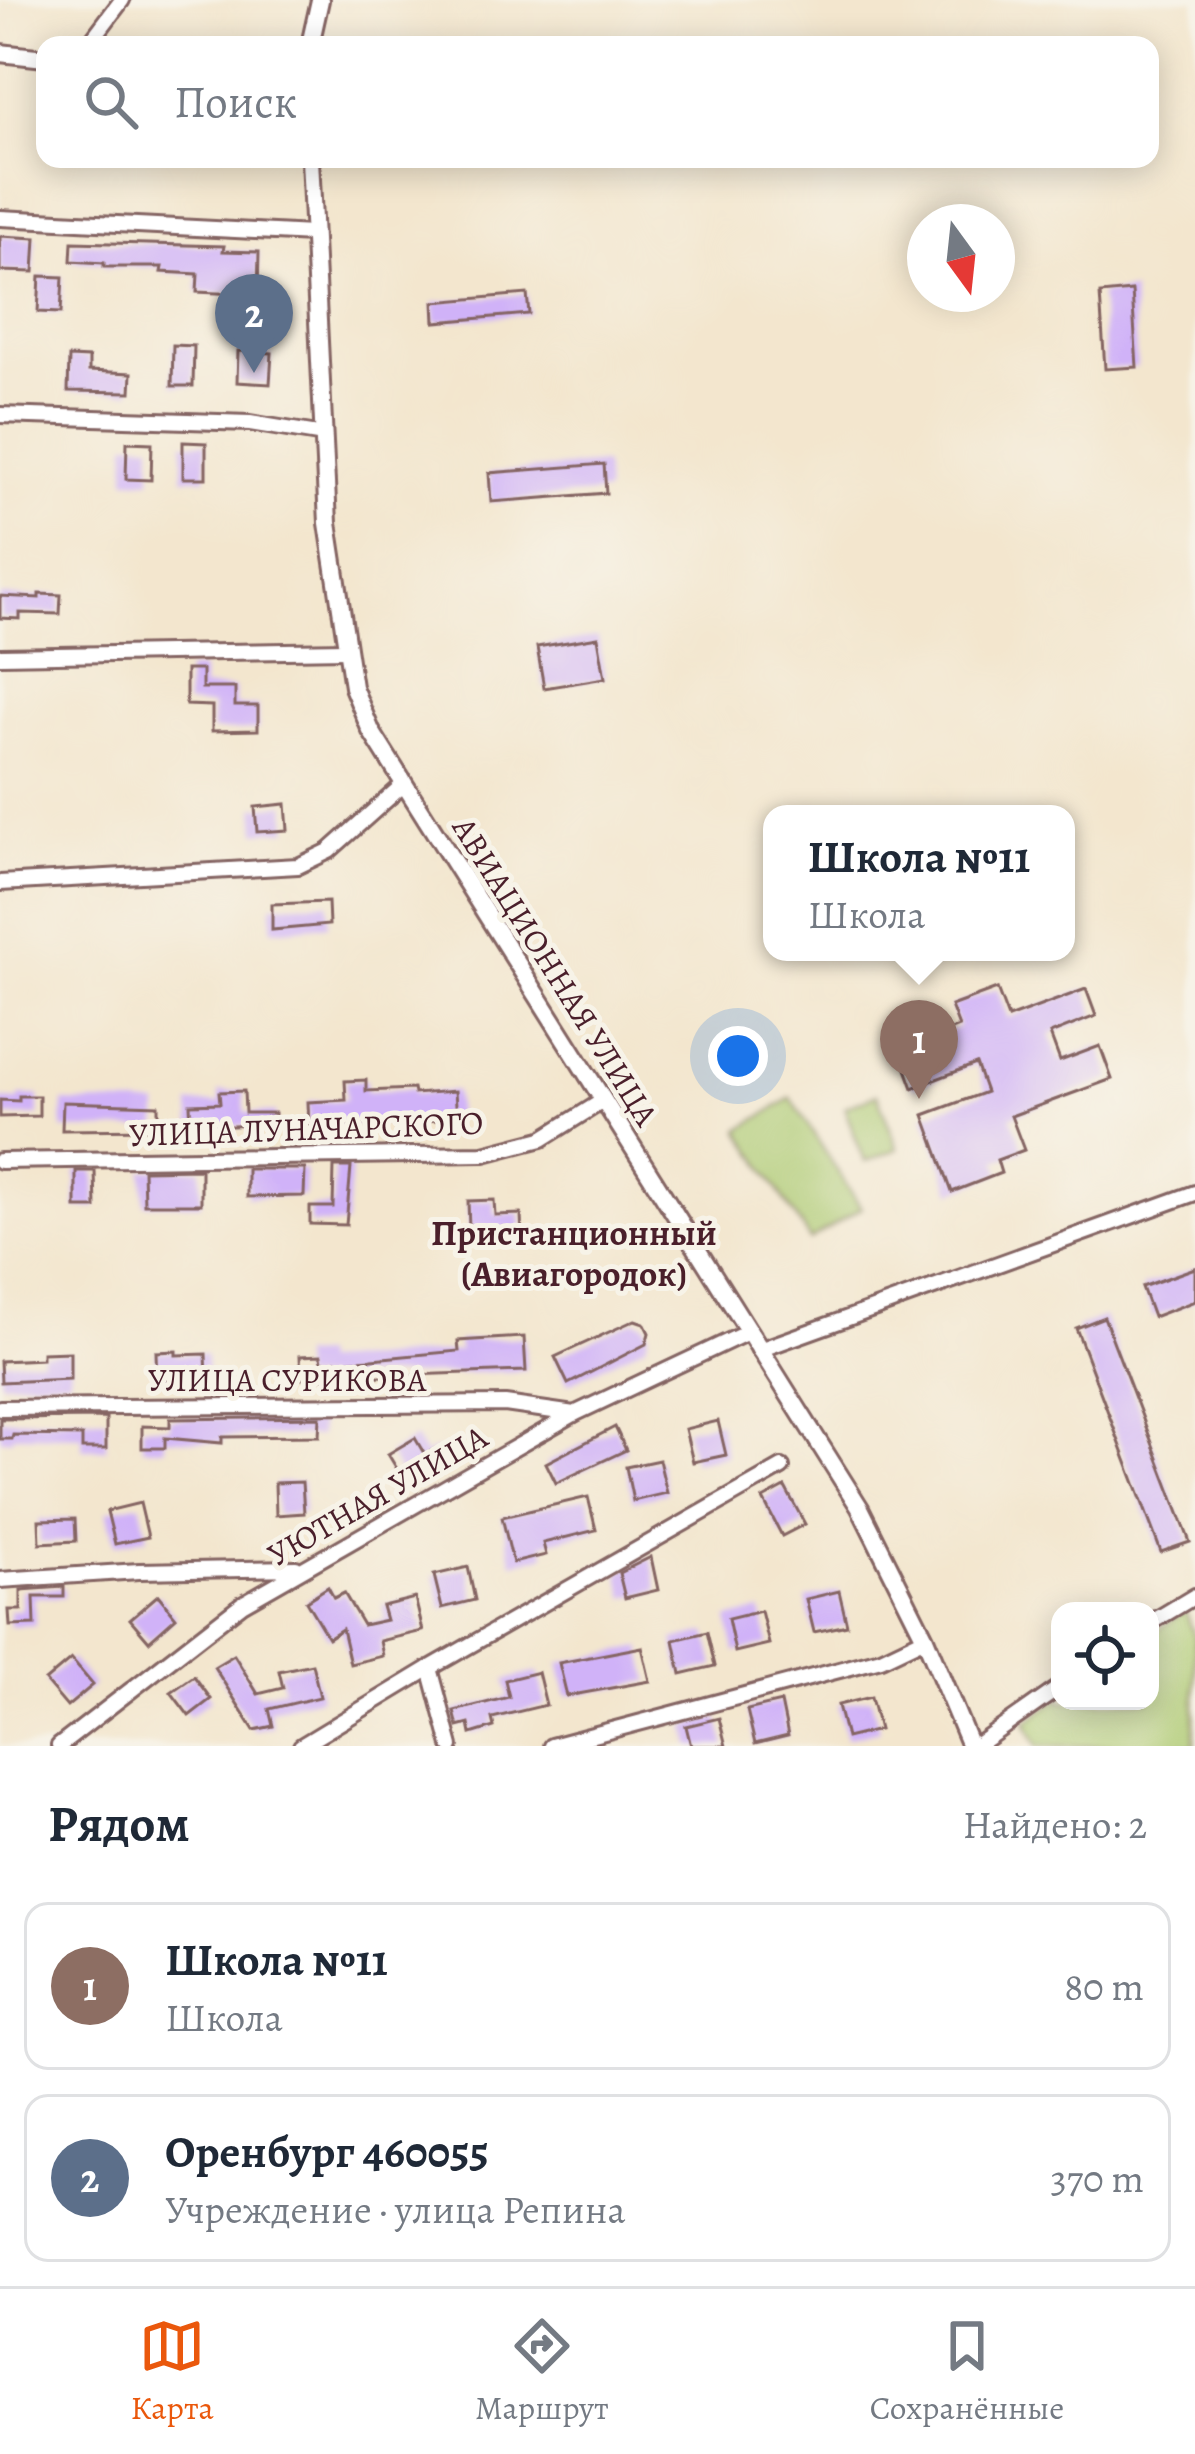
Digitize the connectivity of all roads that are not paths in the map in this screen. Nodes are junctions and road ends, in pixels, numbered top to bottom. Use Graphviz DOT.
graph roads {
  1 [pos="122,0"];
  2 [pos="320,0"];
  3 [pos="95,36"];
  4 [pos="312,36"];
  5 [pos="0,53"];
  6 [pos="36,57"];
  7 [pos="310,168"];
  8 [pos="0,218"];
  9 [pos="312,234"];
  10 [pos="0,415"];
  11 [pos="324,435"];
  12 [pos="346,650"];
  13 [pos="0,656"];
  14 [pos="404,784"];
  15 [pos="0,883"];
  16 [pos="601,1102"];
  17 [pos="0,1161"];
  18 [pos="1195,1193"];
  19 [pos="748,1332"];
  20 [pos="759,1350"];
  21 [pos="0,1408"];
  22 [pos="574,1414"];
  23 [pos="782,1467"];
  24 [pos="301,1568"];
  25 [pos="0,1580"];
  26 [pos="1195,1595"];
  27 [pos="1159,1617"];
  28 [pos="925,1637"];
  29 [pos="430,1668"];
  30 [pos="1051,1693"];
  31 [pos="59,1746"];
  32 [pos="302,1746"];
  33 [pos="452,1746"];
  34 [pos="550,1746"];
  35 [pos="973,1746"];
  1 -- 3 [label="street"];
  2 -- 4 [label="street"];
  5 -- 6 [label="street"];
  7 -- 9 [label="street, АВИАЦИОННАЯ УЛИЦА"];
  8 -- 9 [label="street"];
  9 -- 11 [label="street, АВИАЦИОННАЯ УЛИЦА"];
  10 -- 11 [label="street"];
  11 -- 12 [label="street, АВИАЦИОННАЯ УЛИЦА"];
  12 -- 13 [label="street"];
  12 -- 14 [label="street, АВИАЦИОННАЯ УЛИЦА"];
  14 -- 15 [label="street"];
  14 -- 16 [label="street, АВИАЦИОННАЯ УЛИЦА"];
  16 -- 17 [label="street, УЛИЦА ЛУНАЧАРСКОГО"];
  16 -- 19 [label="street, АВИАЦИОННАЯ УЛИЦА"];
  18 -- 20 [label="street"];
  19 -- 20 [label="street, АВИАЦИОННАЯ УЛИЦА"];
  19 -- 22 [label="street, УЮТНАЯ УЛИЦА"];
  20 -- 28 [label="street, АВИАЦИОННАЯ УЛИЦА"];
  21 -- 22 [label="street, УЛИЦА СУРИКОВА"];
  22 -- 24 [label="street, УЮТНАЯ УЛИЦА"];
  23 -- 29 [label="street"];
  24 -- 25 [label="street"];
  24 -- 31 [label="street, УЮТНАЯ УЛИЦА"];
  26 -- 27 [label="street"];
  28 -- 34 [label="street"];
  28 -- 35 [label="street, АВИАЦИОННАЯ УЛИЦА"];
  29 -- 32 [label="street"];
  29 -- 33 [label="street"];
  30 -- 35 [label="street"];
}
